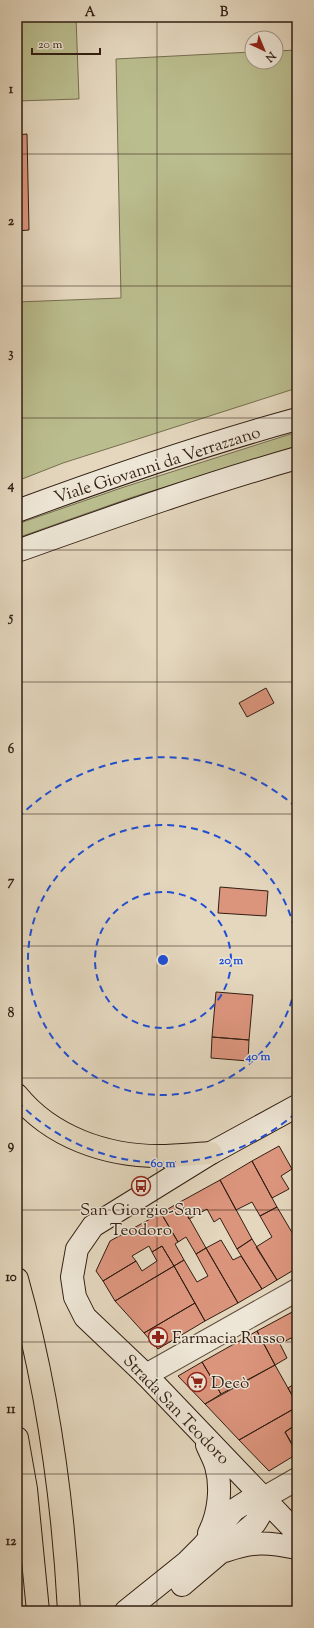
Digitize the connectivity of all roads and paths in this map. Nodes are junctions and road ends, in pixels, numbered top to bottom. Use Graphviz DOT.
graph roads {
  1 [pos="297,419"];
  2 [pos="297,458"];
  3 [pos="17,511"];
  4 [pos="17,551"];
  5 [pos="17,1095"];
  6 [pos="297,1106"];
  7 [pos="211,1153"];
  8 [pos="17,1279"];
  9 [pos="297,1290"];
  10 [pos="146,1375"];
  11 [pos="204,1437"];
  12 [pos="17,1438"];
  13 [pos="297,1479"];
  14 [pos="264,1498"];
  15 [pos="297,1533"];
  16 [pos="297,1548"];
  17 [pos="211,1550"];
  18 [pos="38,1611"];
  19 [pos="69,1611"];
  20 [pos="126,1611"];
  21 [pos="132,1611"];
  1 -- 3 [label="street, Viale Giovanni da Verrazzano"];
  2 -- 4 [label="street"];
  5 -- 7 [label="main road"];
  6 -- 7 [label="street, Strada San Teodoro"];
  7 -- 10 [label="street, Strada San Teodoro"];
  8 -- 19 [label="main road"];
  9 -- 10 [label="street"];
  10 -- 11 [label="street, Strada San Teodoro"];
  11 -- 14 [label="street, Strada San Teodoro"];
  11 -- 17 [label="street"];
  12 -- 18 [label="main road"];
  13 -- 14 [label="street"];
  14 -- 15 [label="street, Strada San Teodoro"];
  14 -- 17 [label="street"];
  16 -- 17 [label="street"];
  17 -- 20 [label="street"];
  17 -- 21 [label="street"];
}
